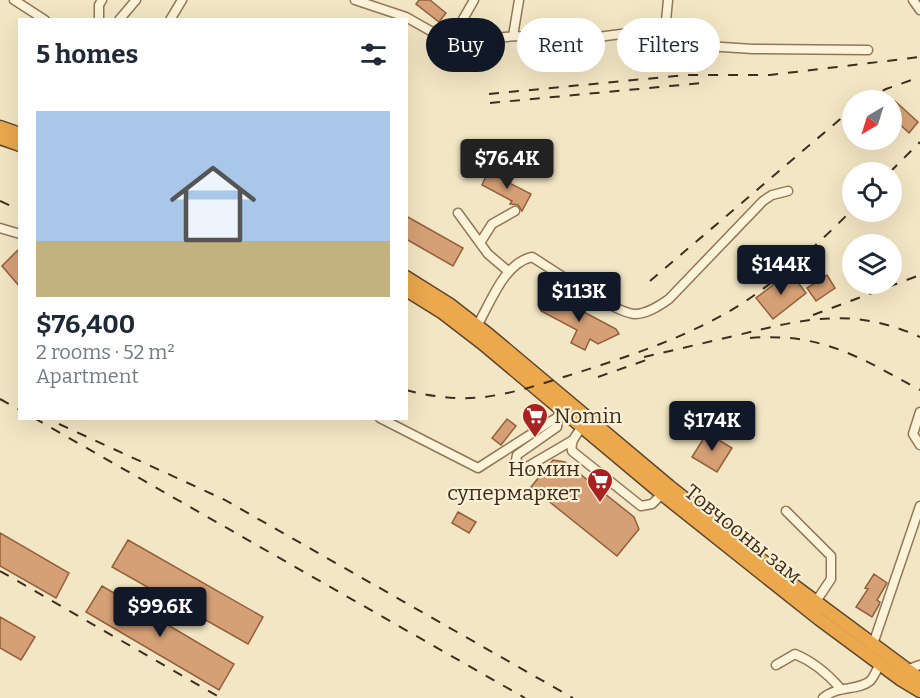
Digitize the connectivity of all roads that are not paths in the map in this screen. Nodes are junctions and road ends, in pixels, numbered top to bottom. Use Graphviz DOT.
graph roads {
  1 [pos="14,0"];
  2 [pos="102,0"];
  3 [pos="136,0"];
  4 [pos="182,0"];
  5 [pos="355,0"];
  6 [pos="474,0"];
  7 [pos="519,0"];
  8 [pos="668,0"];
  9 [pos="913,0"];
  10 [pos="920,10"];
  11 [pos="42,18"];
  12 [pos="99,18"];
  13 [pos="121,18"];
  14 [pos="171,18"];
  15 [pos="408,18"];
  16 [pos="408,18"];
  17 [pos="464,18"];
  18 [pos="666,18"];
  19 [pos="426,28"];
  20 [pos="617,35"];
  21 [pos="513,36"];
  22 [pos="505,37"];
  23 [pos="720,47"];
  24 [pos="868,50"];
  25 [pos="0,127"];
  26 [pos="18,133"];
  27 [pos="0,138"];
  28 [pos="18,144"];
  29 [pos="788,191"];
  30 [pos="514,211"];
  31 [pos="458,213"];
  32 [pos="0,228"];
  33 [pos="18,233"];
  34 [pos="480,243"];
  35 [pos="508,271"];
  36 [pos="408,278"];
  37 [pos="408,291"];
  38 [pos="477,326"];
  39 [pos="920,412"];
  40 [pos="561,415"];
  41 [pos="384,420"];
  42 [pos="581,428"];
  43 [pos="573,440"];
  44 [pos="920,445"];
  45 [pos="662,494"];
  46 [pos="920,506"];
  47 [pos="786,511"];
  48 [pos="815,603"];
  49 [pos="871,650"];
  50 [pos="880,664"];
  51 [pos="776,665"];
  52 [pos="920,665"];
  53 [pos="906,670"];
  54 [pos="920,679"];
  55 [pos="840,688"];
  56 [pos="920,691"];
  57 [pos="823,698"];
  1 -- 11 [label="street"];
  2 -- 12 [label="street"];
  3 -- 13 [label="street"];
  4 -- 14 [label="street"];
  5 -- 16 [label="street"];
  6 -- 17 [label="street"];
  7 -- 21 [label="street"];
  8 -- 18 [label="street"];
  9 -- 10 [label="street"];
  15 -- 19 [label="street"];
  20 -- 21 [label="street"];
  21 -- 22 [label="street"];
  23 -- 24 [label="street"];
  25 -- 26 [label="highway"];
  27 -- 28 [label="highway"];
  29 -- 35 [label="street"];
  30 -- 34 [label="street"];
  31 -- 34 [label="street"];
  32 -- 33 [label="street"];
  34 -- 35 [label="street"];
  35 -- 38 [label="street"];
  36 -- 38 [label="highway, Товчооны зам"];
  37 -- 40 [label="highway, Товчооны зам"];
  38 -- 48 [label="highway, Товчооны зам"];
  39 -- 44 [label="street"];
  40 -- 41 [label="street"];
  40 -- 42 [label="highway, Товчооны зам"];
  40 -- 43 [label="street"];
  42 -- 43 [label="street"];
  42 -- 45 [label="highway, Товчооны зам"];
  43 -- 45 [label="street"];
  45 -- 49 [label="highway, Товчооны зам"];
  46 -- 49 [label="street"];
  47 -- 48 [label="street"];
  48 -- 49 [label="highway, Товчооны зам"];
  49 -- 50 [label="highway, Товчооны зам"];
  49 -- 53 [label="highway, Товчооны зам"];
  50 -- 55 [label="street"];
  50 -- 56 [label="highway, Товчооны зам"];
  51 -- 55 [label="street"];
  52 -- 53 [label="street"];
  53 -- 54 [label="highway, Товчооны зам"];
  55 -- 57 [label="street"];
}
